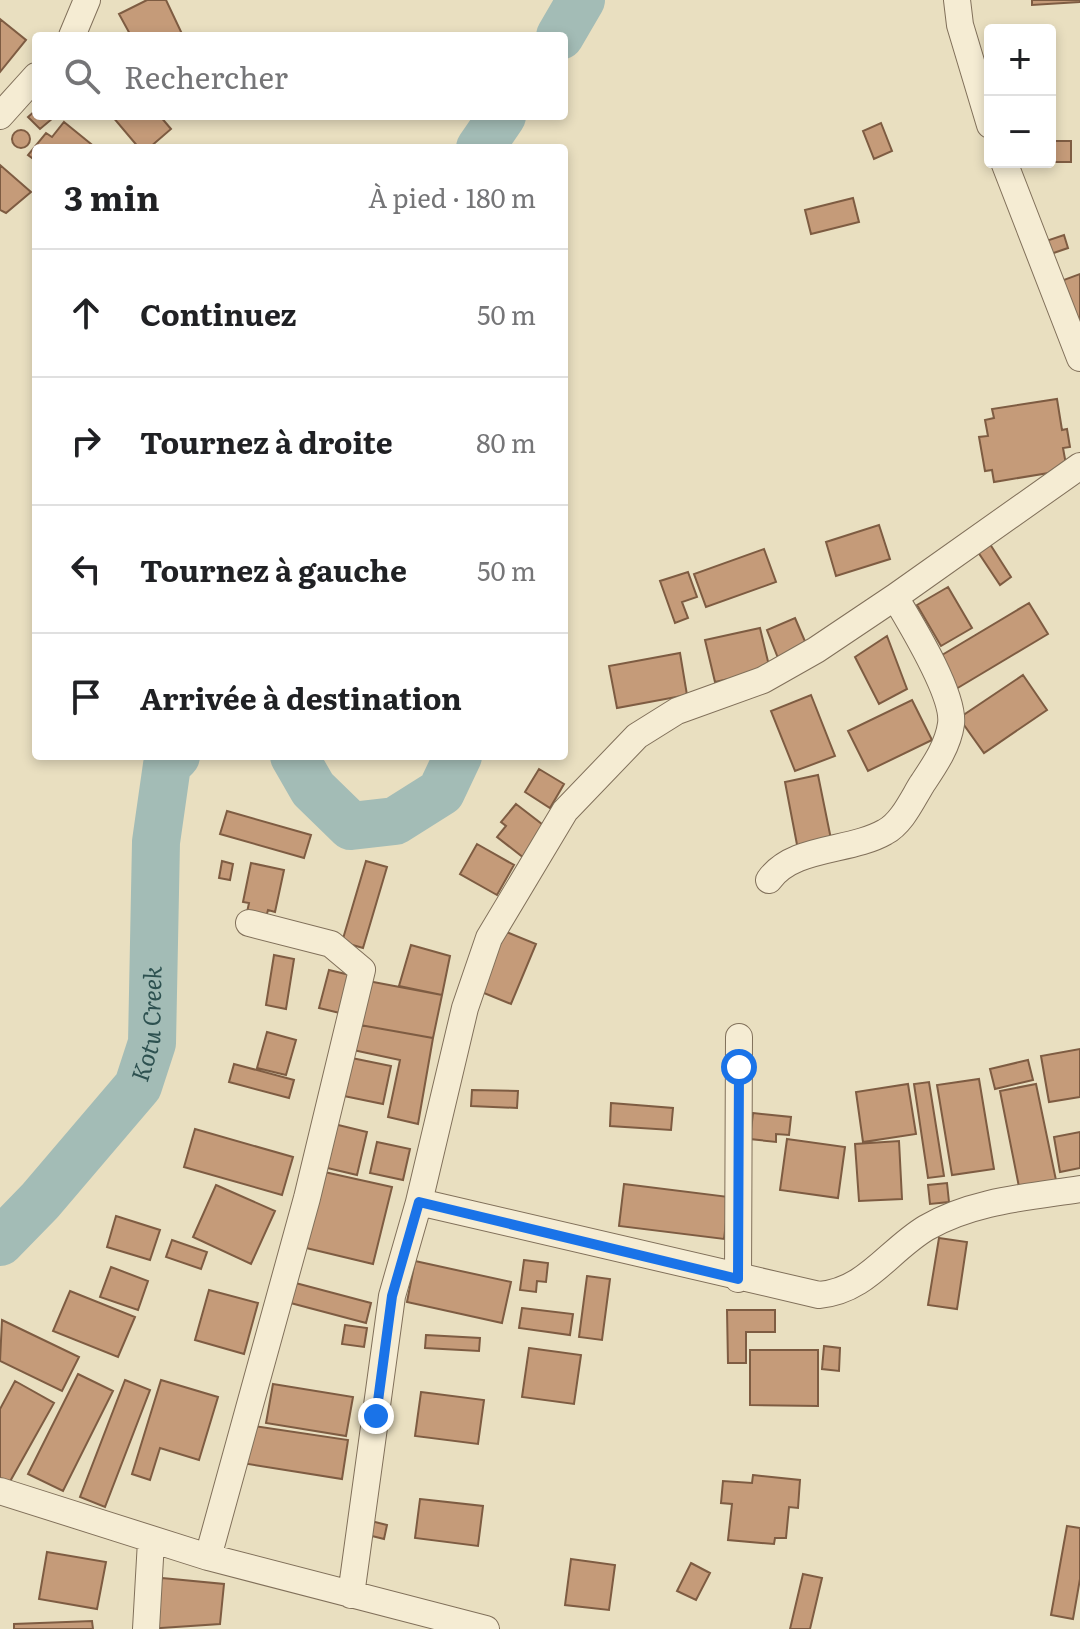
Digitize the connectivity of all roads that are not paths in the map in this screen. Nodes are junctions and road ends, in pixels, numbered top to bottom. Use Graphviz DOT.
graph roads {
  1 [pos="87,0"];
  2 [pos="957,0"];
  3 [pos="74,32"];
  4 [pos="32,80"];
  5 [pos="984,105"];
  6 [pos="0,116"];
  7 [pos="1006,168"];
  8 [pos="1080,358"];
  9 [pos="1080,466"];
  10 [pos="895,597"];
  11 [pos="769,880"];
  12 [pos="249,923"];
  13 [pos="739,1037"];
  14 [pos="1080,1189"];
  15 [pos="419,1202"];
  16 [pos="738,1279"];
  17 [pos="0,1491"];
  18 [pos="151,1541"];
  19 [pos="208,1557"];
  20 [pos="351,1595"];
  21 [pos="146,1629"];
  22 [pos="486,1629"];
  1 -- 3 [label="street"];
  2 -- 5 [label="street"];
  4 -- 6 [label="street"];
  7 -- 8 [label="street"];
  9 -- 10 [label="street"];
  10 -- 11 [label="street"];
  10 -- 15 [label="street"];
  12 -- 19 [label="street"];
  13 -- 16 [label="street"];
  14 -- 16 [label="street"];
  15 -- 16 [label="street"];
  15 -- 20 [label="street"];
  17 -- 18 [label="street"];
  18 -- 19 [label="street"];
  18 -- 21 [label="street"];
  19 -- 20 [label="street"];
  20 -- 22 [label="street"];
}
